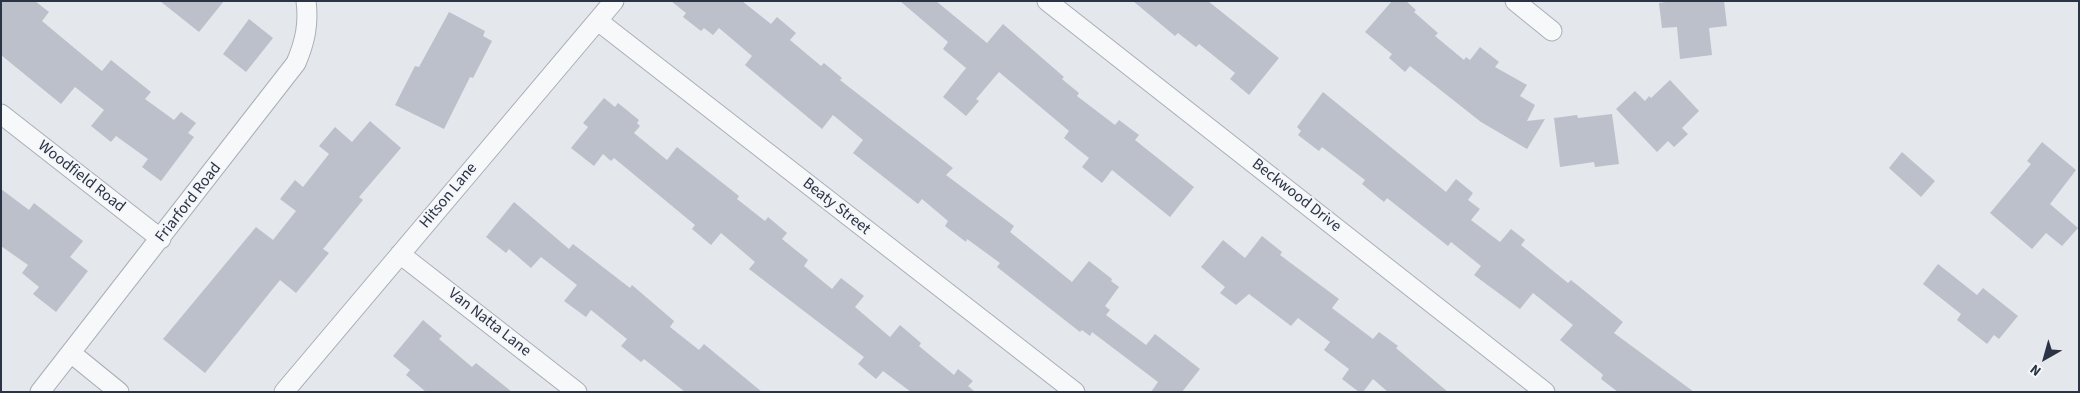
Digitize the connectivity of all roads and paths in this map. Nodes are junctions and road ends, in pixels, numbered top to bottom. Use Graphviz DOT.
graph roads {
  1 [pos="306,1"];
  2 [pos="614,1"];
  3 [pos="1047,1"];
  4 [pos="1516,1"];
  5 [pos="598,21"];
  6 [pos="1552,31"];
  7 [pos="1,114"];
  8 [pos="161,239"];
  9 [pos="400,254"];
  10 [pos="71,353"];
  11 [pos="40,392"];
  12 [pos="119,392"];
  13 [pos="284,392"];
  14 [pos="577,392"];
  15 [pos="1075,392"];
  16 [pos="1545,392"];
  1 -- 8 [label="street, Friarford Road"];
  2 -- 5 [label="street, Hitson Lane"];
  3 -- 16 [label="street, Beckwood Drive"];
  4 -- 6 [label="street"];
  5 -- 9 [label="street, Hitson Lane"];
  5 -- 15 [label="street, Beaty Street"];
  7 -- 8 [label="street, Woodfield Road"];
  8 -- 10 [label="street, Friarford Road"];
  9 -- 13 [label="street, Hitson Lane"];
  9 -- 14 [label="street, Van Natta Lane"];
  10 -- 11 [label="street, Friarford Road"];
  10 -- 12 [label="street"];
}
